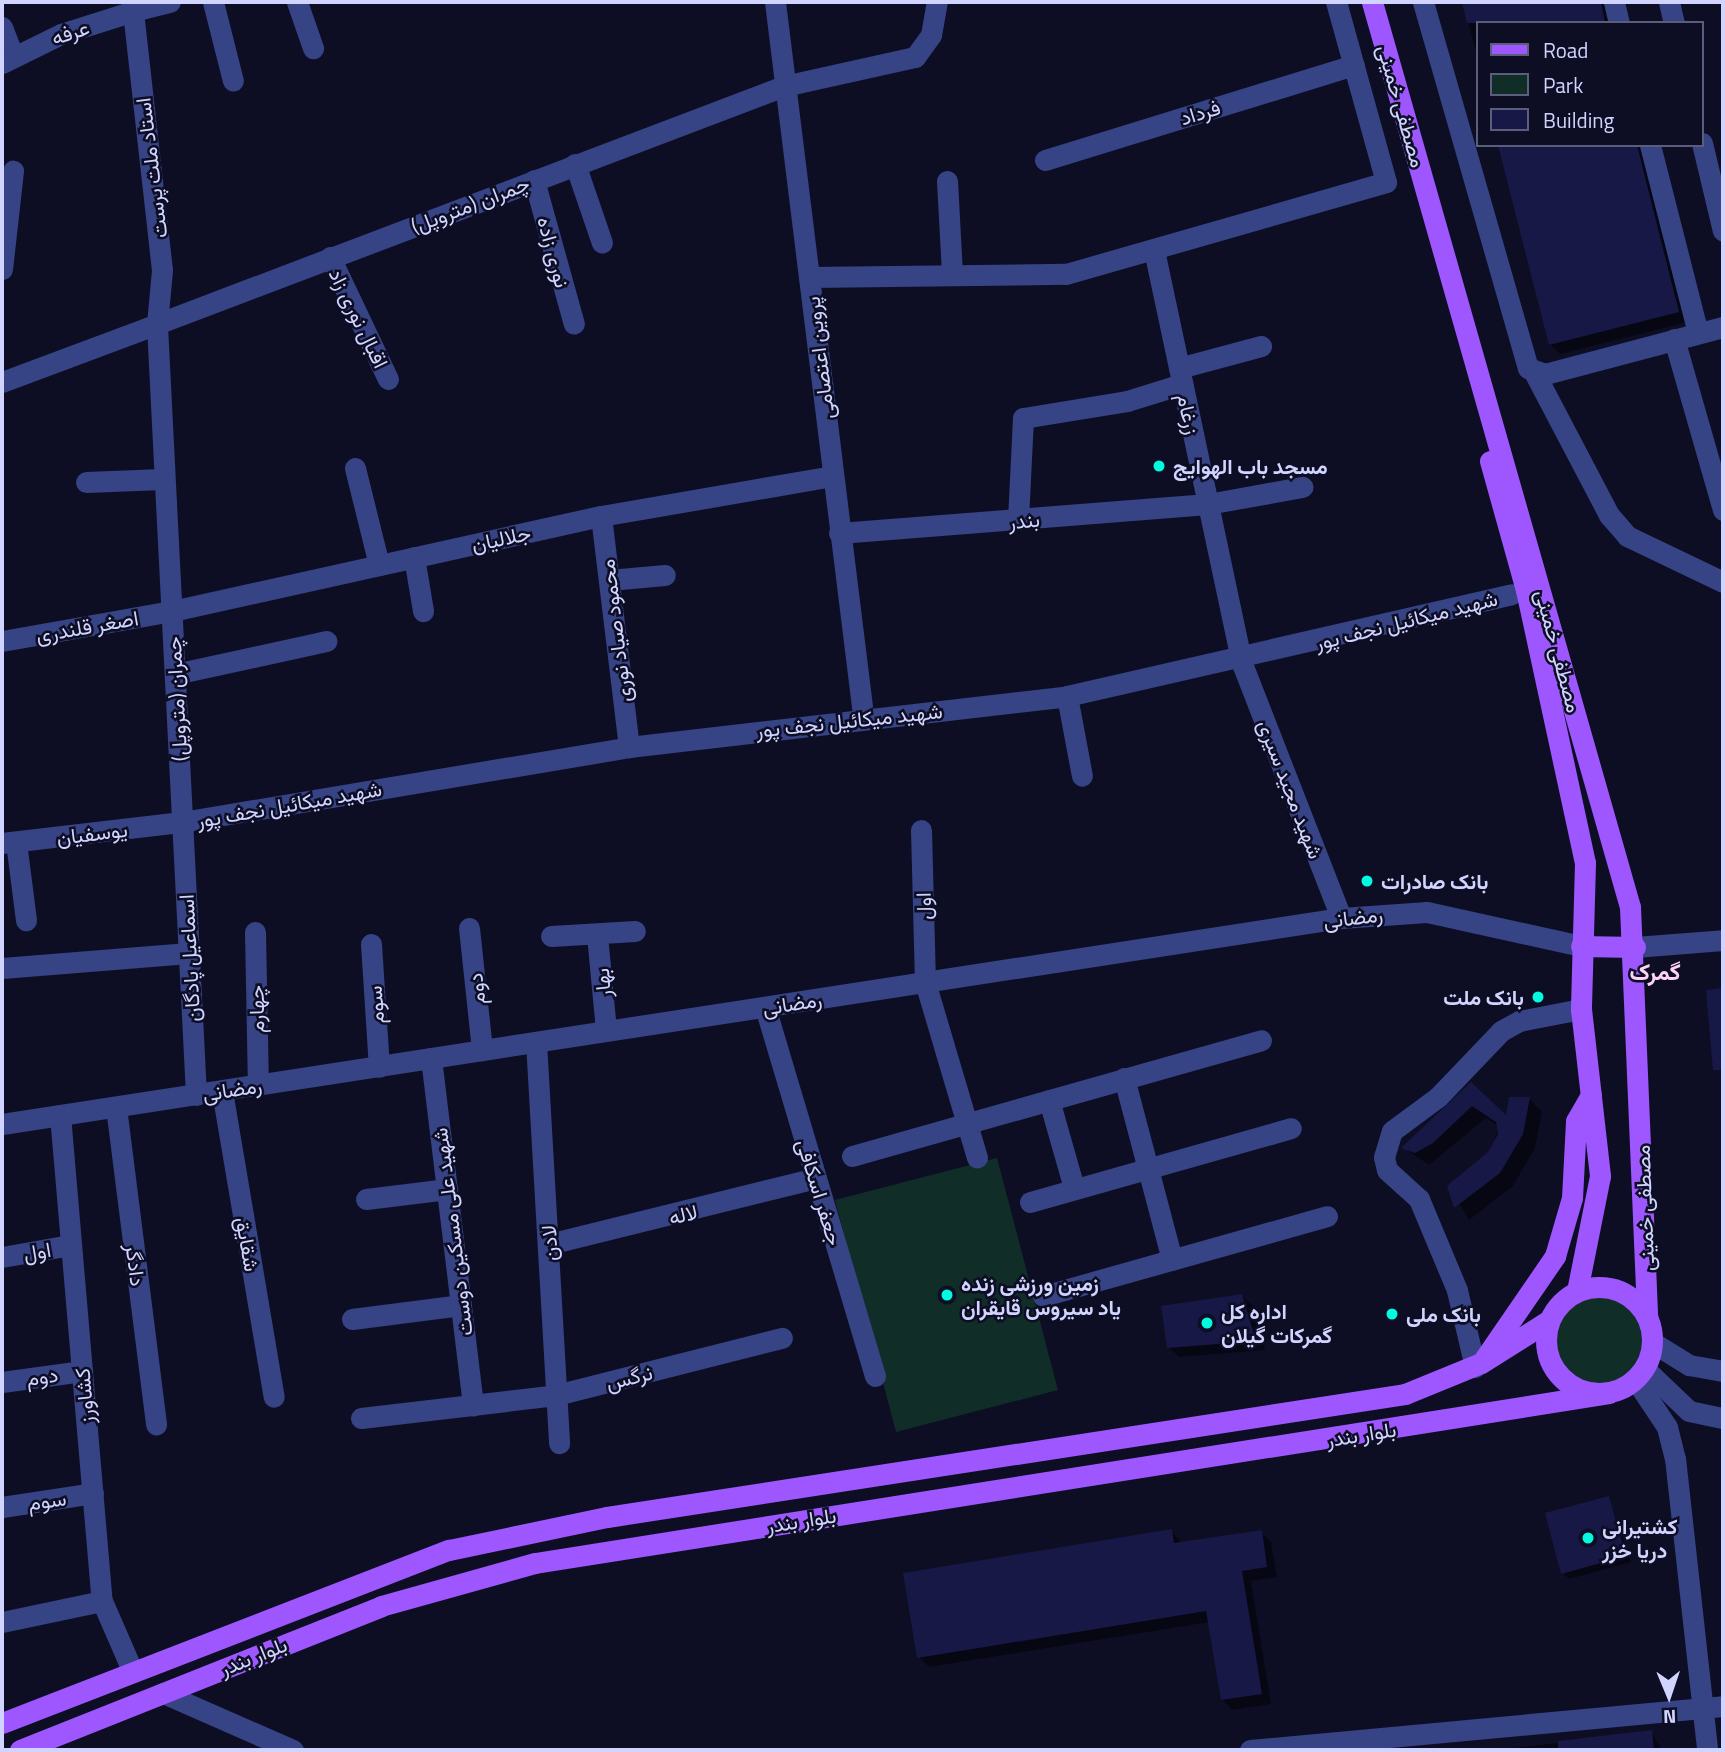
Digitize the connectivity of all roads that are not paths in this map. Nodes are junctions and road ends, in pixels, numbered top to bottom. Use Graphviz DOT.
graph roads {
  1 [pos="170,2"];
  2 [pos="213,2"];
  3 [pos="297,2"];
  4 [pos="775,2"];
  5 [pos="937,2"];
  6 [pos="1336,2"];
  7 [pos="1359,2"];
  8 [pos="1371,2"];
  9 [pos="1423,2"];
  10 [pos="1614,2"];
  11 [pos="1668,2"];
  12 [pos="133,6"];
  13 [pos="1619,21"];
  14 [pos="1673,21"];
  15 [pos="2,27"];
  16 [pos="313,48"];
  17 [pos="7,59"];
  18 [pos="1354,65"];
  19 [pos="233,80"];
  20 [pos="784,86"];
  21 [pos="1651,147"];
  22 [pos="1703,147"];
  23 [pos="1045,160"];
  24 [pos="575,164"];
  25 [pos="13,171"];
  26 [pos="534,180"];
  27 [pos="947,181"];
  28 [pos="1723,231"];
  29 [pos="602,243"];
  30 [pos="1154,250"];
  31 [pos="330,257"];
  32 [pos="2,269"];
  33 [pos="952,273"];
  34 [pos="809,277"];
  35 [pos="157,324"];
  36 [pos="574,324"];
  37 [pos="1723,327"];
  38 [pos="1698,332"];
  39 [pos="1674,339"];
  40 [pos="1261,346"];
  41 [pos="1535,374"];
  42 [pos="1181,376"];
  43 [pos="388,379"];
  44 [pos="2,383"];
  45 [pos="355,468"];
  46 [pos="833,476"];
  47 [pos="162,479"];
  48 [pos="86,482"];
  49 [pos="1303,487"];
  50 [pos="1208,504"];
  51 [pos="1723,510"];
  52 [pos="601,516"];
  53 [pos="1018,520"];
  54 [pos="839,533"];
  55 [pos="414,557"];
  56 [pos="379,565"];
  57 [pos="665,575"];
  58 [pos="609,580"];
  59 [pos="1723,582"];
  60 [pos="1511,594"];
  61 [pos="172,611"];
  62 [pos="423,611"];
  63 [pos="2,641"];
  64 [pos="326,641"];
  65 [pos="1241,661"];
  66 [pos="175,674"];
  67 [pos="1067,696"];
  68 [pos="863,715"];
  69 [pos="629,747"];
  70 [pos="1082,776"];
  71 [pos="182,822"];
  72 [pos="921,830"];
  73 [pos="9,843"];
  74 [pos="1341,918"];
  75 [pos="26,920"];
  76 [pos="469,928"];
  77 [pos="635,931"];
  78 [pos="255,932"];
  79 [pos="597,935"];
  80 [pos="551,936"];
  81 [pos="1723,940"];
  82 [pos="372,944"];
  83 [pos="1581,946"];
  84 [pos="1635,947"];
  85 [pos="188,953"];
  86 [pos="2,968"];
  87 [pos="925,982"];
  88 [pos="765,1007"];
  89 [pos="1581,1009"];
  90 [pos="606,1031"];
  91 [pos="1261,1040"];
  92 [pos="536,1042"];
  93 [pos="482,1050"];
  94 [pos="431,1058"];
  95 [pos="379,1067"];
  96 [pos="1124,1078"];
  97 [pos="258,1085"];
  98 [pos="222,1091"];
  99 [pos="196,1095"];
  100 [pos="1591,1095"];
  101 [pos="1049,1100"];
  102 [pos="116,1107"];
  103 [pos="60,1115"];
  104 [pos="967,1123"];
  105 [pos="2,1124"];
  106 [pos="1291,1128"];
  107 [pos="852,1156"];
  108 [pos="977,1157"];
  109 [pos="1149,1172"];
  110 [pos="816,1178"];
  111 [pos="1074,1188"];
  112 [pos="447,1189"];
  113 [pos="366,1199"];
  114 [pos="1030,1202"];
  115 [pos="1327,1216"];
  116 [pos="549,1244"];
  117 [pos="71,1245"];
  118 [pos="2,1257"];
  119 [pos="1172,1259"];
  120 [pos="1577,1291"];
  121 [pos="1043,1296"];
  122 [pos="461,1306"];
  123 [pos="1647,1316"];
  124 [pos="352,1319"];
  125 [pos="1549,1321"];
  126 [pos="782,1338"];
  127 [pos="1652,1342"];
  128 [pos="1478,1365"];
  129 [pos="82,1371"];
  130 [pos="1723,1371"];
  131 [pos="1640,1373"];
  132 [pos="874,1376"];
  133 [pos="2,1382"];
  134 [pos="1609,1393"];
  135 [pos="556,1395"];
  136 [pos="274,1397"];
  137 [pos="473,1405"];
  138 [pos="361,1418"];
  139 [pos="1723,1418"];
  140 [pos="156,1424"];
  141 [pos="559,1443"];
  142 [pos="932,1467"];
  143 [pos="93,1493"];
  144 [pos="937,1499"];
  145 [pos="2,1507"];
  146 [pos="102,1601"];
  147 [pos="2,1622"];
  148 [pos="132,1670"];
  149 [pos="163,1693"];
  150 [pos="1714,1707"];
  151 [pos="2,1723"];
  152 [pos="1712,1746"];
  153 [pos="20,1750"];
  154 [pos="293,1750"];
  155 [pos="1250,1750"];
  1 -- 12 [label="street, عرفه"];
  2 -- 19 [label="street"];
  3 -- 16 [label="street"];
  4 -- 20 [label="street, پروین اعتصامی"];
  5 -- 20 [label="street, چمران (متروپل)"];
  6 -- 18 [label="street"];
  7 -- 83 [label="main road, مصطفی خمینی"];
  8 -- 84 [label="main road, مصطفی خمینی"];
  9 -- 41 [label="street"];
  10 -- 13 [label="street"];
  11 -- 14 [label="street"];
  12 -- 17 [label="street, عرفه"];
  12 -- 35 [label="street, استاد ملت پرست"];
  15 -- 17 [label="street"];
  18 -- 23 [label="street, فرداد"];
  18 -- 30 [label="street"];
  20 -- 24 [label="street, چمران (متروپل)"];
  20 -- 34 [label="street, پروین اعتصامی"];
  21 -- 38 [label="street"];
  22 -- 28 [label="street"];
  24 -- 26 [label="street, چمران (متروپل)"];
  24 -- 29 [label="street"];
  25 -- 32 [label="street"];
  26 -- 31 [label="street, چمران (متروپل)"];
  26 -- 36 [label="street, نوری زاده"];
  27 -- 33 [label="street"];
  30 -- 33 [label="street"];
  30 -- 42 [label="street, زرغام"];
  31 -- 35 [label="street, چمران (متروپل)"];
  31 -- 43 [label="street, اقبال نوری زاد"];
  33 -- 34 [label="street"];
  34 -- 46 [label="street, پروین اعتصامی"];
  35 -- 44 [label="street, چمران (متروپل)"];
  35 -- 47 [label="street, چمران (متروپل)"];
  37 -- 38 [label="street"];
  38 -- 39 [label="street"];
  39 -- 41 [label="street"];
  39 -- 51 [label="street"];
  40 -- 42 [label="street"];
  41 -- 59 [label="street"];
  42 -- 50 [label="street, زرغام"];
  42 -- 53 [label="street"];
  45 -- 56 [label="street"];
  46 -- 52 [label="street, جلالیان"];
  46 -- 54 [label="street, پروین اعتصامی"];
  47 -- 48 [label="street"];
  47 -- 61 [label="street, چمران (متروپل)"];
  49 -- 50 [label="street, بندر"];
  50 -- 53 [label="street, بندر"];
  50 -- 65 [label="street, زرغام"];
  52 -- 55 [label="street, جلالیان"];
  52 -- 58 [label="street, محمود صیاد نوری"];
  53 -- 54 [label="street, بندر"];
  54 -- 68 [label="street, پروین اعتصامی"];
  55 -- 56 [label="street, جلالیان"];
  55 -- 62 [label="street"];
  56 -- 61 [label="street, جلالیان"];
  57 -- 58 [label="street"];
  58 -- 69 [label="street, محمود صیاد نوری"];
  60 -- 65 [label="street, شهید میکائیل نجف پور"];
  61 -- 63 [label="street, اصغر قلندری"];
  61 -- 66 [label="street, چمران (متروپل)"];
  64 -- 66 [label="street"];
  65 -- 67 [label="street, شهید میکائیل نجف پور"];
  65 -- 74 [label="street, شهید مجید سیری"];
  66 -- 71 [label="street, چمران (متروپل)"];
  67 -- 68 [label="street, شهید میکائیل نجف پور"];
  67 -- 70 [label="street"];
  68 -- 69 [label="street, شهید میکائیل نجف پور"];
  69 -- 71 [label="street, شهید میکائیل نجف پور"];
  71 -- 73 [label="street, یوسفیان"];
  71 -- 85 [label="street, اسماعیل پادگان"];
  72 -- 87 [label="street, اول"];
  73 -- 75 [label="street"];
  74 -- 83 [label="street, رمضانی"];
  74 -- 87 [label="street, رمضانی"];
  76 -- 93 [label="street, دوم"];
  77 -- 79 [label="street"];
  78 -- 97 [label="street, چهارم"];
  79 -- 80 [label="street"];
  79 -- 90 [label="street, بهار"];
  81 -- 84 [label="street"];
  82 -- 95 [label="street, سوم"];
  83 -- 84 [label="main road"];
  83 -- 89 [label="main road, مصطفی خمینی"];
  84 -- 123 [label="main road, مصطفی خمینی"];
  85 -- 86 [label="street"];
  85 -- 99 [label="street, اسماعیل پادگان"];
  87 -- 88 [label="street, رمضانی"];
  87 -- 104 [label="street, اول"];
  88 -- 90 [label="street, رمضانی"];
  88 -- 110 [label="street, جعفر اسکافی"];
  89 -- 100 [label="main road, مصطفی خمینی"];
  89 -- 128 [label="street"];
  90 -- 92 [label="street, رمضانی"];
  91 -- 96 [label="street"];
  92 -- 93 [label="street, رمضانی"];
  92 -- 116 [label="street, لادن"];
  93 -- 94 [label="street, رمضانی"];
  94 -- 95 [label="street, رمضانی"];
  94 -- 112 [label="street, شهید علی مسکین دوست"];
  95 -- 97 [label="street, رمضانی"];
  96 -- 101 [label="street"];
  96 -- 109 [label="street"];
  97 -- 98 [label="street, رمضانی"];
  98 -- 99 [label="street, رمضانی"];
  98 -- 136 [label="street, شقایق"];
  99 -- 102 [label="street, رمضانی"];
  100 -- 120 [label="main road, مصطفی خمینی"];
  100 -- 128 [label="main road"];
  101 -- 104 [label="street"];
  101 -- 111 [label="street"];
  102 -- 103 [label="street, رمضانی"];
  102 -- 140 [label="street, دادگر"];
  103 -- 105 [label="street, رمضانی"];
  103 -- 117 [label="street, کشاورز"];
  104 -- 107 [label="street"];
  104 -- 108 [label="street, اول"];
  106 -- 109 [label="street"];
  109 -- 111 [label="street"];
  109 -- 119 [label="street"];
  110 -- 116 [label="street, لاله"];
  110 -- 132 [label="street, جعفر اسکافی"];
  111 -- 114 [label="street"];
  112 -- 113 [label="street"];
  112 -- 122 [label="street, شهید علی مسکین دوست"];
  115 -- 119 [label="street"];
  116 -- 135 [label="street, لادن"];
  117 -- 118 [label="street, اول"];
  117 -- 129 [label="street, کشاورز"];
  119 -- 121 [label="street"];
  120 -- 123 [label="main road"];
  120 -- 125 [label="main road"];
  122 -- 124 [label="street"];
  122 -- 137 [label="street, شهید علی مسکین دوست"];
  123 -- 127 [label="main road"];
  125 -- 128 [label="main road, بلوار بندر"];
  125 -- 134 [label="main road"];
  126 -- 135 [label="street, نرگس"];
  127 -- 130 [label="street"];
  127 -- 131 [label="main road"];
  128 -- 142 [label="main road, بلوار بندر"];
  129 -- 133 [label="street, دوم"];
  129 -- 143 [label="street, کشاورز"];
  131 -- 134 [label="main road"];
  131 -- 139 [label="street"];
  131 -- 150 [label="street"];
  134 -- 144 [label="main road, بلوار بندر"];
  135 -- 137 [label="street, نرگس"];
  135 -- 141 [label="street, لادن"];
  137 -- 138 [label="street, نرگس"];
  142 -- 144 [label="main road"];
  142 -- 148 [label="main road, بلوار بندر"];
  143 -- 145 [label="street, سوم"];
  143 -- 146 [label="street, کشاورز"];
  144 -- 149 [label="main road, بلوار بندر"];
  146 -- 147 [label="street"];
  146 -- 148 [label="street, کشاورز"];
  148 -- 151 [label="main road, بلوار بندر"];
  149 -- 153 [label="main road, بلوار بندر"];
  149 -- 154 [label="street"];
  150 -- 152 [label="street"];
  150 -- 155 [label="street"];
}
